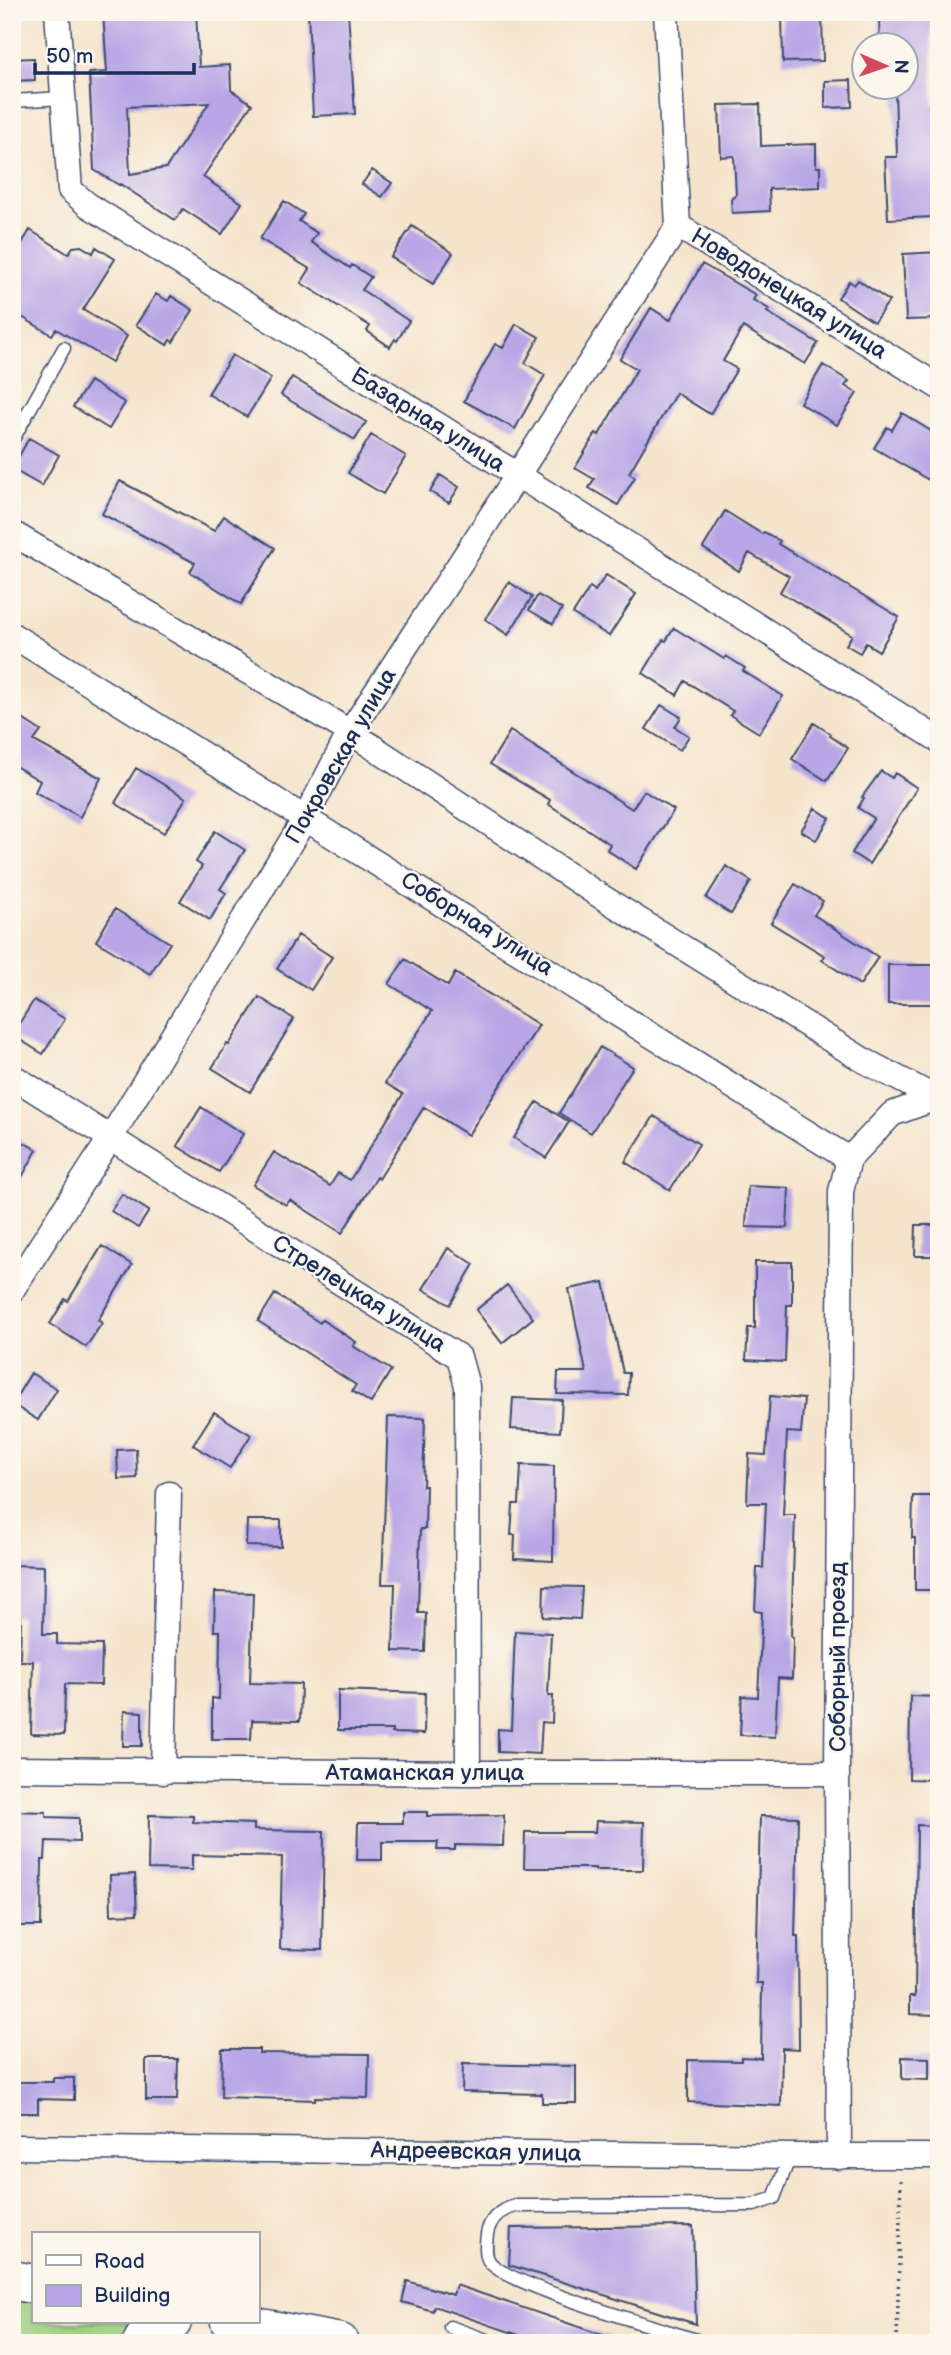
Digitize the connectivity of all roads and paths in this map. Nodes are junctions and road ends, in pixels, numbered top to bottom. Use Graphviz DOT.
graph roads {
  1 [pos="57,12"];
  2 [pos="666,12"];
  3 [pos="63,98"];
  4 [pos="12,101"];
  5 [pos="678,226"];
  6 [pos="64,348"];
  7 [pos="939,387"];
  8 [pos="12,441"];
  9 [pos="517,476"];
  10 [pos="12,533"];
  11 [pos="12,635"];
  12 [pos="350,732"];
  13 [pos="939,740"];
  14 [pos="306,817"];
  15 [pos="12,1076"];
  16 [pos="936,1097"];
  17 [pos="111,1137"];
  18 [pos="849,1158"];
  19 [pos="12,1290"];
  20 [pos="169,1494"];
  21 [pos="12,1769"];
  22 [pos="163,1772"];
  23 [pos="468,1773"];
  24 [pos="837,1773"];
  25 [pos="12,2147"];
  26 [pos="790,2156"];
  27 [pos="939,2156"];
  28 [pos="839,2157"];
  29 [pos="901,2157"];
  30 [pos="12,2280"];
  31 [pos="32,2284"];
  32 [pos="169,2324"];
  33 [pos="240,2324"];
  34 [pos="450,2327"];
  35 [pos="142,2343"];
  36 [pos="340,2343"];
  37 [pos="495,2343"];
  38 [pos="706,2343"];
  39 [pos="897,2343"];
  1 -- 3 [label="street, Базарная улица"];
  2 -- 5 [label="street, Новодонецкая улица"];
  3 -- 4 [label="lane"];
  3 -- 9 [label="street, Базарная улица"];
  5 -- 7 [label="street, Новодонецкая улица"];
  5 -- 9 [label="street, Покровская улица"];
  6 -- 8 [label="lane"];
  9 -- 12 [label="street, Покровская улица"];
  9 -- 13 [label="street, Базарная улица"];
  10 -- 12 [label="street"];
  11 -- 14 [label="street, Соборная улица"];
  12 -- 14 [label="street, Покровская улица"];
  12 -- 16 [label="street"];
  14 -- 17 [label="street, Покровская улица"];
  14 -- 18 [label="street, Соборная улица"];
  15 -- 17 [label="street, Стрелецкая улица"];
  16 -- 18 [label="street"];
  17 -- 19 [label="street, Покровская улица"];
  17 -- 23 [label="street, Стрелецкая улица"];
  18 -- 24 [label="street, Соборный проезд"];
  20 -- 22 [label="street"];
  21 -- 22 [label="street, Атаманская улица"];
  22 -- 23 [label="street, Атаманская улица"];
  23 -- 24 [label="street, Атаманская улица"];
  24 -- 28 [label="street, Соборный проезд"];
  25 -- 26 [label="street, Андреевская улица"];
  26 -- 28 [label="street, Андреевская улица"];
  26 -- 38 [label="lane"];
  27 -- 29 [label="street, Андреевская улица"];
  28 -- 29 [label="street, Андреевская улица"];
  29 -- 39 [label="path"];
  30 -- 31 [label="highway"];
  32 -- 35 [label="highway"];
  33 -- 36 [label="highway"];
  34 -- 37 [label="lane"];
}
